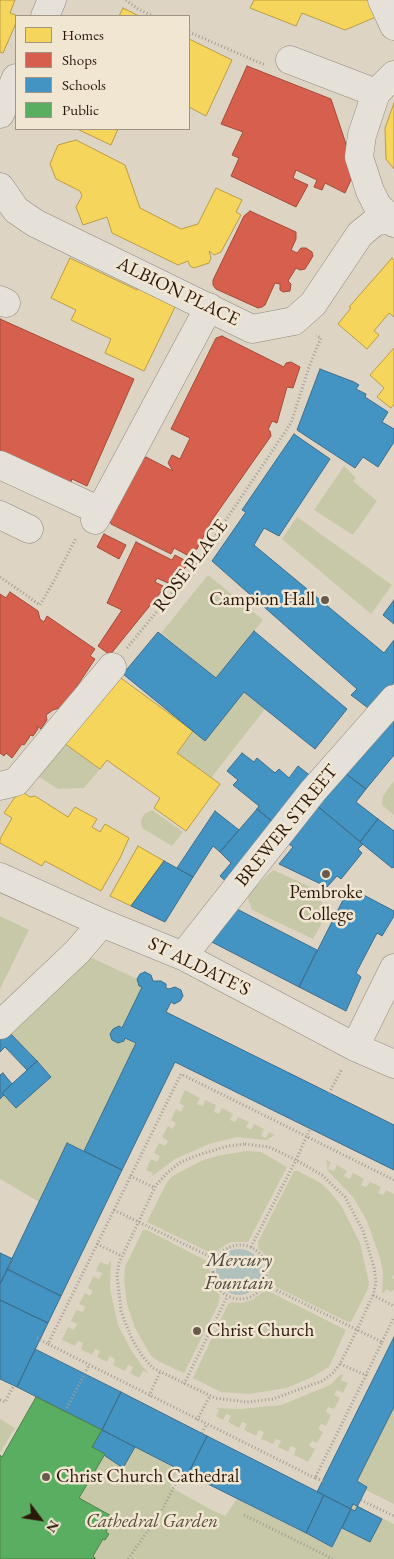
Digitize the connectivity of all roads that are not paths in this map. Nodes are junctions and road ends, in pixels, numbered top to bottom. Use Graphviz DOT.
graph roads {
  1 [pos="52,0"];
  2 [pos="382,0"];
  3 [pos="45,15"];
  4 [pos="394,26"];
  5 [pos="290,60"];
  6 [pos="15,80"];
  7 [pos="385,84"];
  8 [pos="0,114"];
  9 [pos="0,187"];
  10 [pos="8,209"];
  11 [pos="393,221"];
  12 [pos="209,307"];
  13 [pos="0,465"];
  14 [pos="0,515"];
  15 [pos="29,529"];
  16 [pos="112,667"];
  17 [pos="394,699"];
  18 [pos="0,786"];
  19 [pos="0,878"];
  20 [pos="102,923"];
  21 [pos="183,956"];
  22 [pos="394,968"];
  23 [pos="0,1025"];
  24 [pos="351,1055"];
  25 [pos="394,1064"];
  1 -- 3 [label="street"];
  2 -- 4 [label="street"];
  5 -- 7 [label="street"];
  6 -- 8 [label="street"];
  7 -- 11 [label="street"];
  9 -- 10 [label="street, ALBION PLACE"];
  10 -- 12 [label="street, ALBION PLACE"];
  11 -- 12 [label="street, ALBION PLACE"];
  12 -- 13 [label="street"];
  14 -- 15 [label="street"];
  16 -- 18 [label="street"];
  17 -- 21 [label="street, BREWER STREET"];
  19 -- 20 [label="street, ST ALDATE'S"];
  20 -- 21 [label="street, ST ALDATE'S"];
  20 -- 23 [label="street"];
  21 -- 24 [label="street, ST ALDATE'S"];
  22 -- 24 [label="street"];
  24 -- 25 [label="street, ST ALDATE'S"];
}
